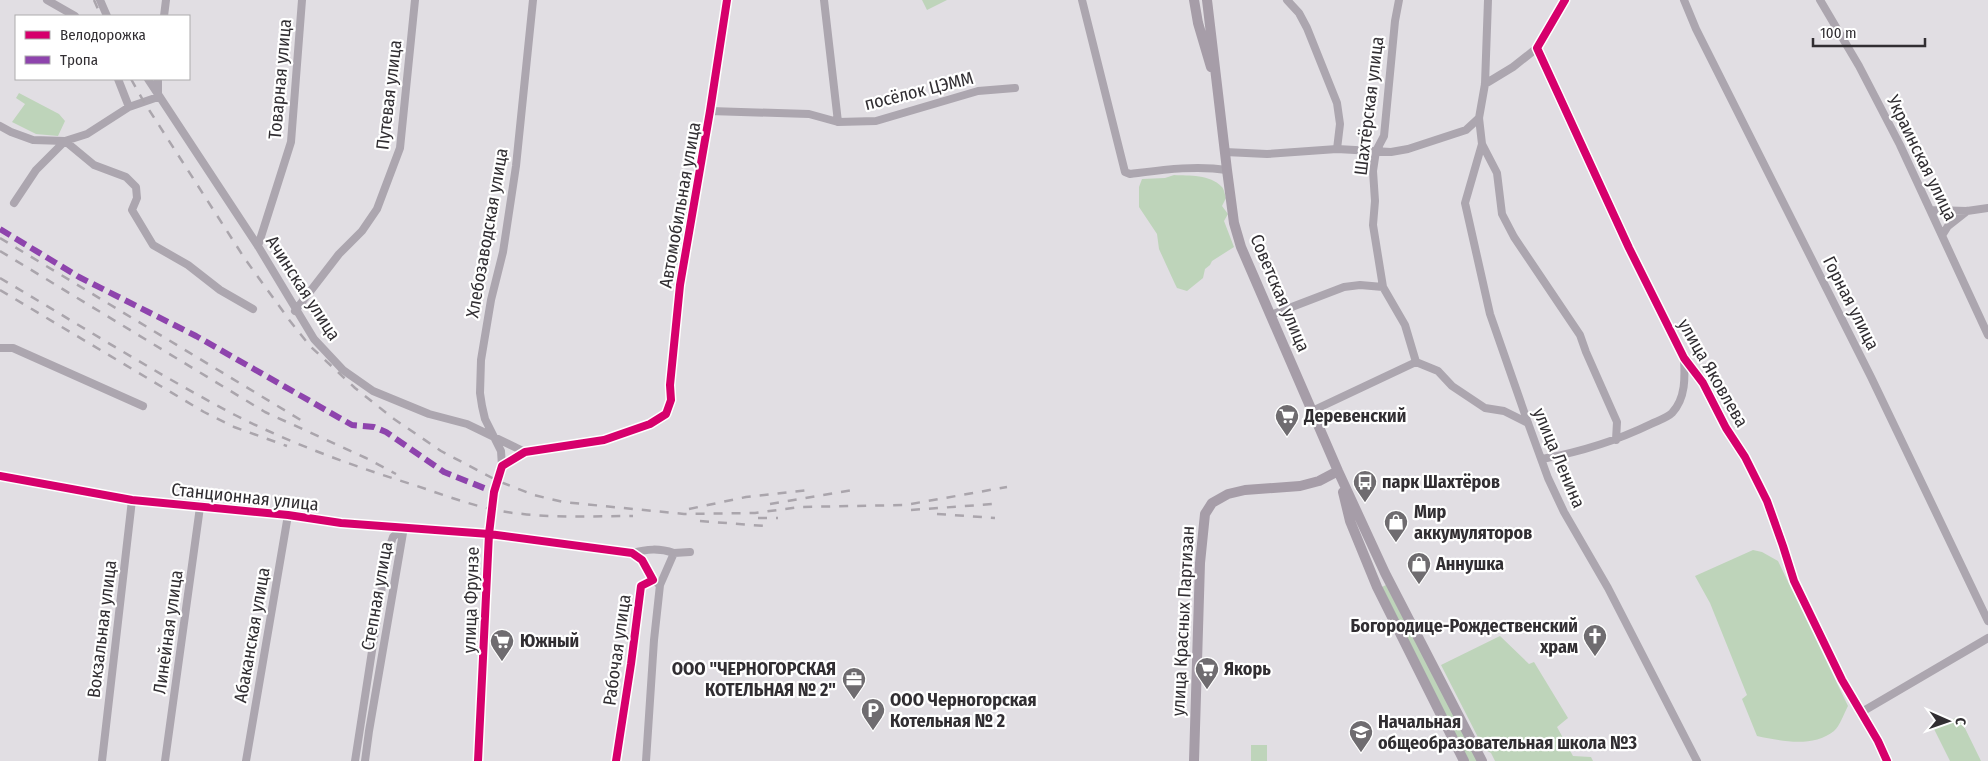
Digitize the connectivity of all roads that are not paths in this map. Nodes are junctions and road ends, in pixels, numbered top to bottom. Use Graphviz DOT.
graph roads {
  1 [pos="47,0"];
  2 [pos="100,0"];
  3 [pos="166,0"];
  4 [pos="302,0"];
  5 [pos="415,0"];
  6 [pos="533,0"];
  7 [pos="727,0"];
  8 [pos="824,0"];
  9 [pos="1082,0"];
  10 [pos="1194,0"];
  11 [pos="1208,0"];
  12 [pos="1287,0"];
  13 [pos="1399,0"];
  14 [pos="1488,0"];
  15 [pos="1566,0"];
  16 [pos="1684,0"];
  17 [pos="1820,0"];
  18 [pos="73,15"];
  19 [pos="107,15"];
  20 [pos="164,15"];
  21 [pos="1537,48"];
  22 [pos="118,80"];
  23 [pos="149,80"];
  24 [pos="158,80"];
  25 [pos="1485,84"];
  26 [pos="1015,88"];
  27 [pos="1218,90"];
  28 [pos="158,97"];
  29 [pos="128,107"];
  30 [pos="710,111"];
  31 [pos="1479,118"];
  32 [pos="838,122"];
  33 [pos="0,126"];
  34 [pos="65,141"];
  35 [pos="1482,144"];
  36 [pos="1337,149"];
  37 [pos="1376,151"];
  38 [pos="1225,152"];
  39 [pos="1227,170"];
  40 [pos="14,203"];
  41 [pos="1988,208"];
  42 [pos="1931,210"];
  43 [pos="1967,212"];
  44 [pos="1943,234"];
  45 [pos="258,246"];
  46 [pos="1383,287"];
  47 [pos="253,308"];
  48 [pos="295,311"];
  49 [pos="1270,316"];
  50 [pos="1988,335"];
  51 [pos="1,350"];
  52 [pos="1684,358"];
  53 [pos="1416,362"];
  54 [pos="143,406"];
  55 [pos="1312,411"];
  56 [pos="1528,423"];
  57 [pos="497,439"];
  58 [pos="1616,440"];
  59 [pos="525,452"];
  60 [pos="1542,459"];
  61 [pos="502,466"];
  62 [pos="1338,471"];
  63 [pos="0,476"];
  64 [pos="132,500"];
  65 [pos="200,507"];
  66 [pos="288,515"];
  67 [pos="404,527"];
  68 [pos="489,534"];
  69 [pos="690,552"];
  70 [pos="632,553"];
  71 [pos="674,553"];
  72 [pos="657,582"];
  73 [pos="1988,621"];
  74 [pos="1988,638"];
  75 [pos="1860,713"];
  76 [pos="102,761"];
  77 [pos="165,761"];
  78 [pos="246,761"];
  79 [pos="355,761"];
  80 [pos="365,761"];
  81 [pos="478,761"];
  82 [pos="616,761"];
  83 [pos="646,761"];
  84 [pos="1194,761"];
  85 [pos="1464,761"];
  86 [pos="1482,761"];
  87 [pos="1697,761"];
  88 [pos="1888,761"];
  1 -- 18 [label="street"];
  2 -- 19 [label="street"];
  3 -- 20 [label="street"];
  4 -- 45 [label="street, Товарная улица"];
  5 -- 48 [label="street, Путевая улица"];
  6 -- 57 [label="street, Хлебозаводская улица"];
  7 -- 30 [label="street, Автомобильная улица"];
  8 -- 32 [label="street"];
  9 -- 39 [label="street"];
  10 -- 27 [label="main road, Советская улица"];
  11 -- 27 [label="main road, Советская улица"];
  12 -- 36 [label="street"];
  13 -- 37 [label="street, Шахтёрская улица"];
  14 -- 25 [label="street"];
  15 -- 21 [label="street"];
  16 -- 73 [label="street, Горная улица"];
  17 -- 42 [label="street, Украинская улица"];
  21 -- 25 [label="street"];
  21 -- 52 [label="street, улица Яковлева"];
  22 -- 29 [label="street"];
  23 -- 28 [label="street, Ачинская улица"];
  24 -- 28 [label="street"];
  25 -- 31 [label="street"];
  26 -- 32 [label="street, посёлок ЦЭММ"];
  27 -- 38 [label="main road, Советская улица"];
  28 -- 29 [label="street"];
  28 -- 45 [label="street, Ачинская улица"];
  29 -- 34 [label="street"];
  30 -- 32 [label="street, посёлок ЦЭММ"];
  30 -- 59 [label="street, Автомобильная улица"];
  31 -- 35 [label="street"];
  31 -- 37 [label="street"];
  33 -- 34 [label="street"];
  34 -- 40 [label="street"];
  34 -- 47 [label="street"];
  35 -- 56 [label="street, улица Ленина"];
  35 -- 58 [label="street"];
  36 -- 37 [label="street"];
  36 -- 38 [label="street"];
  37 -- 46 [label="street, Шахтёрская улица"];
  38 -- 39 [label="main road, Советская улица"];
  39 -- 49 [label="main road, Советская улица"];
  41 -- 43 [label="street"];
  42 -- 43 [label="street"];
  42 -- 44 [label="street, Украинская улица"];
  43 -- 44 [label="street"];
  44 -- 50 [label="street, Украинская улица"];
  45 -- 48 [label="street, Ачинская улица"];
  46 -- 49 [label="street"];
  46 -- 53 [label="street, Шахтёрская улица"];
  48 -- 57 [label="street, Ачинская улица"];
  49 -- 55 [label="main road, Советская улица"];
  51 -- 54 [label="street"];
  52 -- 58 [label="street"];
  52 -- 75 [label="street, улица Яковлева"];
  53 -- 55 [label="street"];
  53 -- 56 [label="street"];
  55 -- 62 [label="main road, Советская улица"];
  56 -- 60 [label="street, улица Ленина"];
  57 -- 59 [label="street, Ачинская улица"];
  57 -- 61 [label="street, Хлебозаводская улица"];
  58 -- 60 [label="street"];
  59 -- 61 [label="street"];
  60 -- 87 [label="street, улица Ленина"];
  61 -- 68 [label="street, улица Фрунзе"];
  62 -- 84 [label="main road, улица Красных Партизан"];
  62 -- 85 [label="main road, Советская улица"];
  62 -- 86 [label="main road, Советская улица"];
  63 -- 64 [label="street, Станционная улица"];
  64 -- 65 [label="street, Станционная улица"];
  64 -- 76 [label="street, Вокзальная улица"];
  65 -- 66 [label="street, Станционная улица"];
  65 -- 77 [label="street, Линейная улица"];
  66 -- 67 [label="street, Станционная улица"];
  66 -- 78 [label="street, Абаканская улица"];
  67 -- 68 [label="street, Станционная улица"];
  67 -- 79 [label="street, Степная улица"];
  67 -- 80 [label="street, Степная улица"];
  68 -- 70 [label="street"];
  68 -- 81 [label="street, улица Фрунзе"];
  69 -- 71 [label="street"];
  70 -- 71 [label="street"];
  70 -- 72 [label="street, Рабочая улица"];
  71 -- 72 [label="street"];
  72 -- 82 [label="street, Рабочая улица"];
  72 -- 83 [label="street, Рабочая улица"];
  74 -- 75 [label="street"];
  75 -- 88 [label="street, улица Яковлева"];
}
